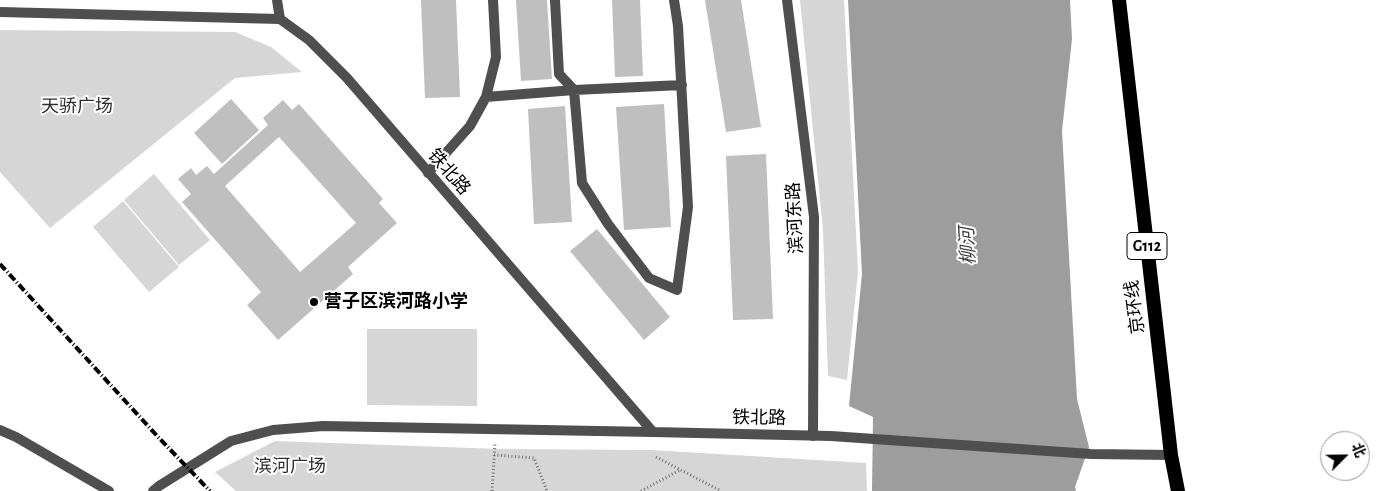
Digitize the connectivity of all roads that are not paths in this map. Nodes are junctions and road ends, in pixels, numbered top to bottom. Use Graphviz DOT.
graph roads {
  1 [pos="277,0"];
  2 [pos="493,0"];
  3 [pos="555,0"];
  4 [pos="674,0"];
  5 [pos="787,0"];
  6 [pos="1119,0"];
  7 [pos="0,12"];
  8 [pos="280,19"];
  9 [pos="682,85"];
  10 [pos="574,90"];
  11 [pos="486,98"];
  12 [pos="428,173"];
  13 [pos="0,430"];
  14 [pos="653,432"];
  15 [pos="813,436"];
  16 [pos="1171,455"];
  17 [pos="109,491"];
  18 [pos="153,491"];
  19 [pos="1178,491"];
  1 -- 8 [label="street"];
  2 -- 11 [label="street"];
  3 -- 10 [label="street"];
  4 -- 9 [label="street"];
  5 -- 15 [label="street, 滨河东路"];
  6 -- 16 [label="highway, 京环线 / G112"];
  7 -- 8 [label="street"];
  8 -- 12 [label="street, 铁北路"];
  9 -- 10 [label="street"];
  9 -- 10 [label="street"];
  10 -- 11 [label="street"];
  11 -- 12 [label="street"];
  12 -- 14 [label="street, 铁北路"];
  13 -- 17 [label="street"];
  14 -- 15 [label="street, 铁北路"];
  14 -- 18 [label="street"];
  15 -- 16 [label="street, 铁北路"];
  16 -- 19 [label="highway, 京环线 / G112"];
}
